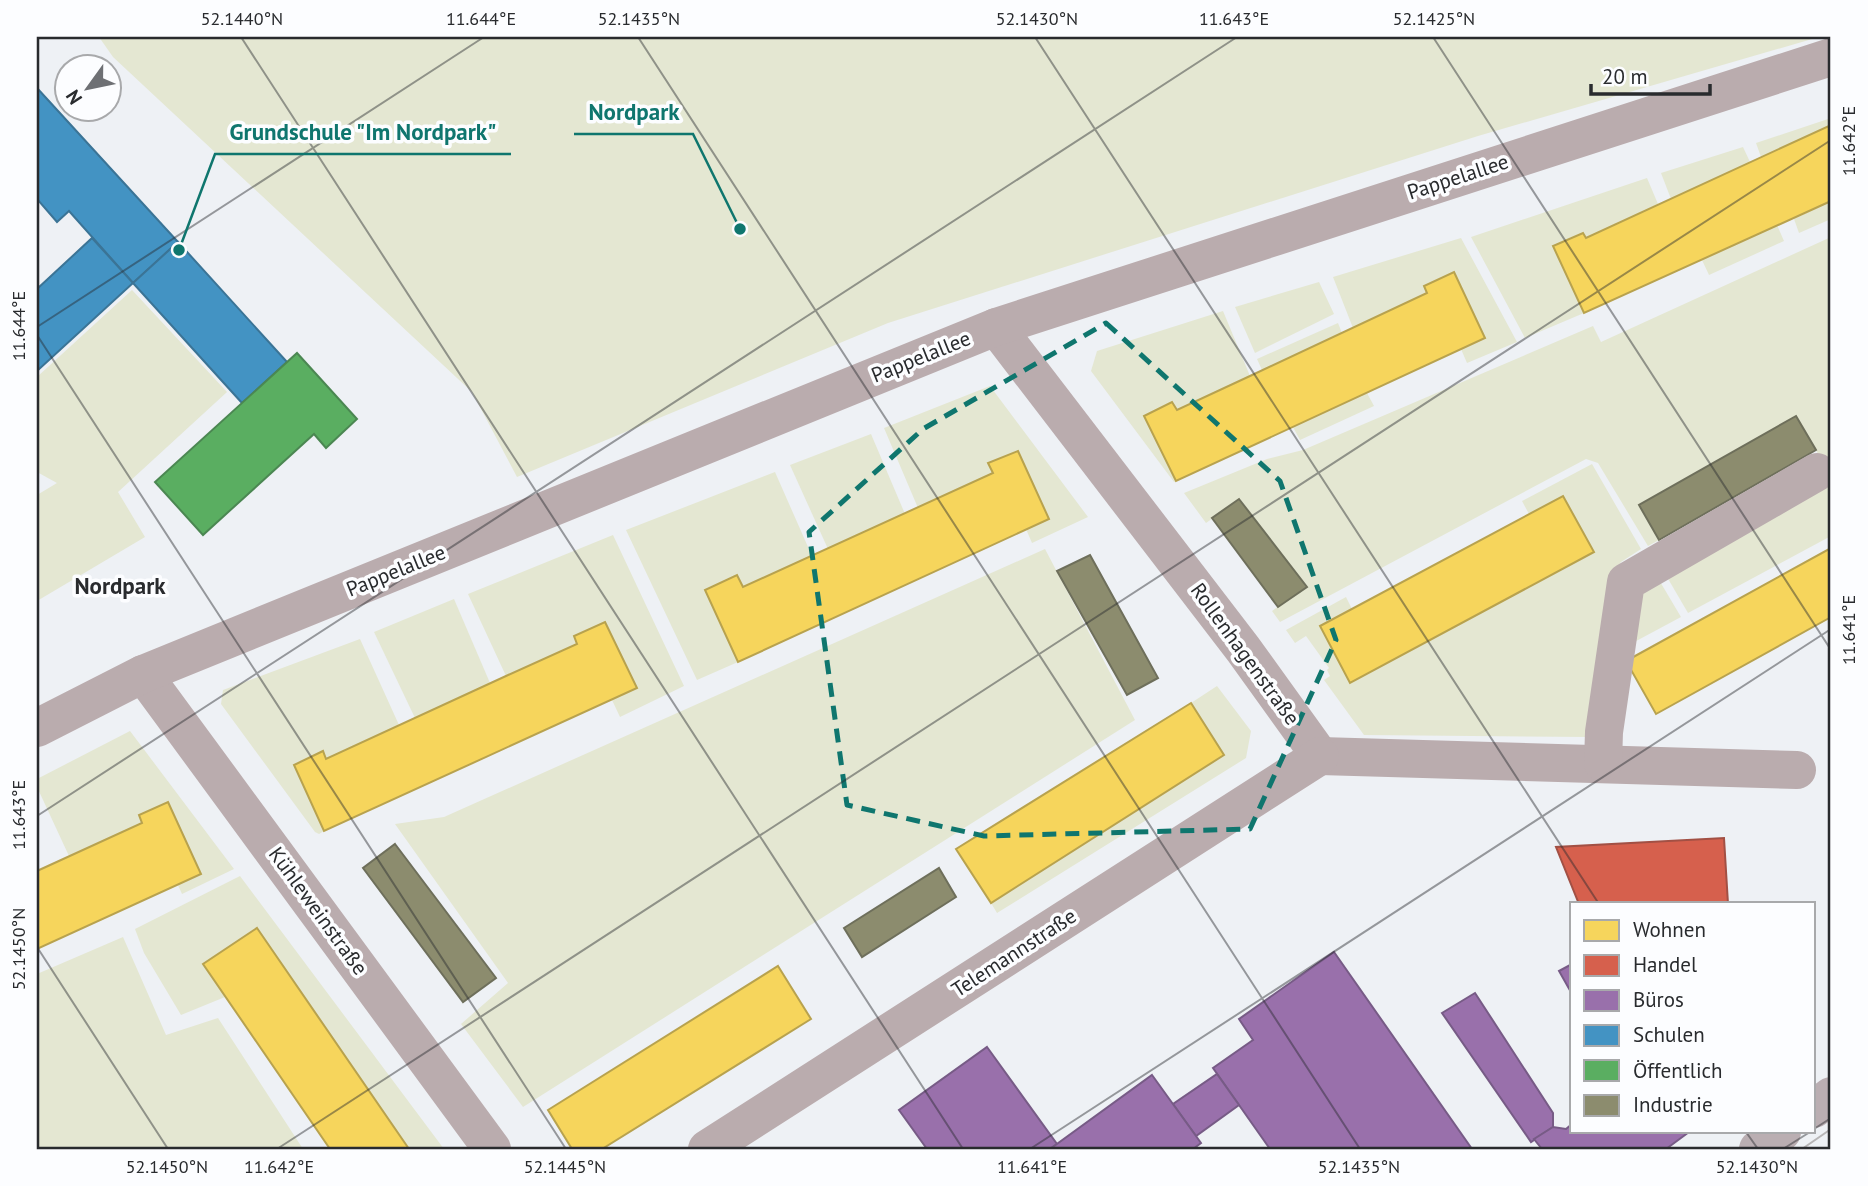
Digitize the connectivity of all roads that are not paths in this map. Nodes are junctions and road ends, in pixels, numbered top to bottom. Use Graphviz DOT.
graph roads {
  1 [pos="1831,57"];
  2 [pos="996,327"];
  3 [pos="1817,472"];
  4 [pos="143,674"];
  5 [pos="37,728"];
  6 [pos="1320,756"];
  7 [pos="1603,763"];
  8 [pos="1797,769"];
  9 [pos="1831,1096"];
  10 [pos="1815,1108"];
  11 [pos="1779,1134"];
  12 [pos="492,1149"];
  13 [pos="707,1149"];
  14 [pos="1758,1149"];
  1 -- 2 [label="street, Pappelallee"];
  2 -- 4 [label="street, Pappelallee"];
  2 -- 6 [label="street, Rollenhagenstraße"];
  3 -- 7 [label="street"];
  4 -- 5 [label="street, Pappelallee"];
  4 -- 12 [label="street, Kühleweinstraße"];
  6 -- 7 [label="street"];
  6 -- 13 [label="street, Telemannstraße"];
  7 -- 8 [label="street"];
  9 -- 10 [label="main road"];
  11 -- 14 [label="main road"];
}
